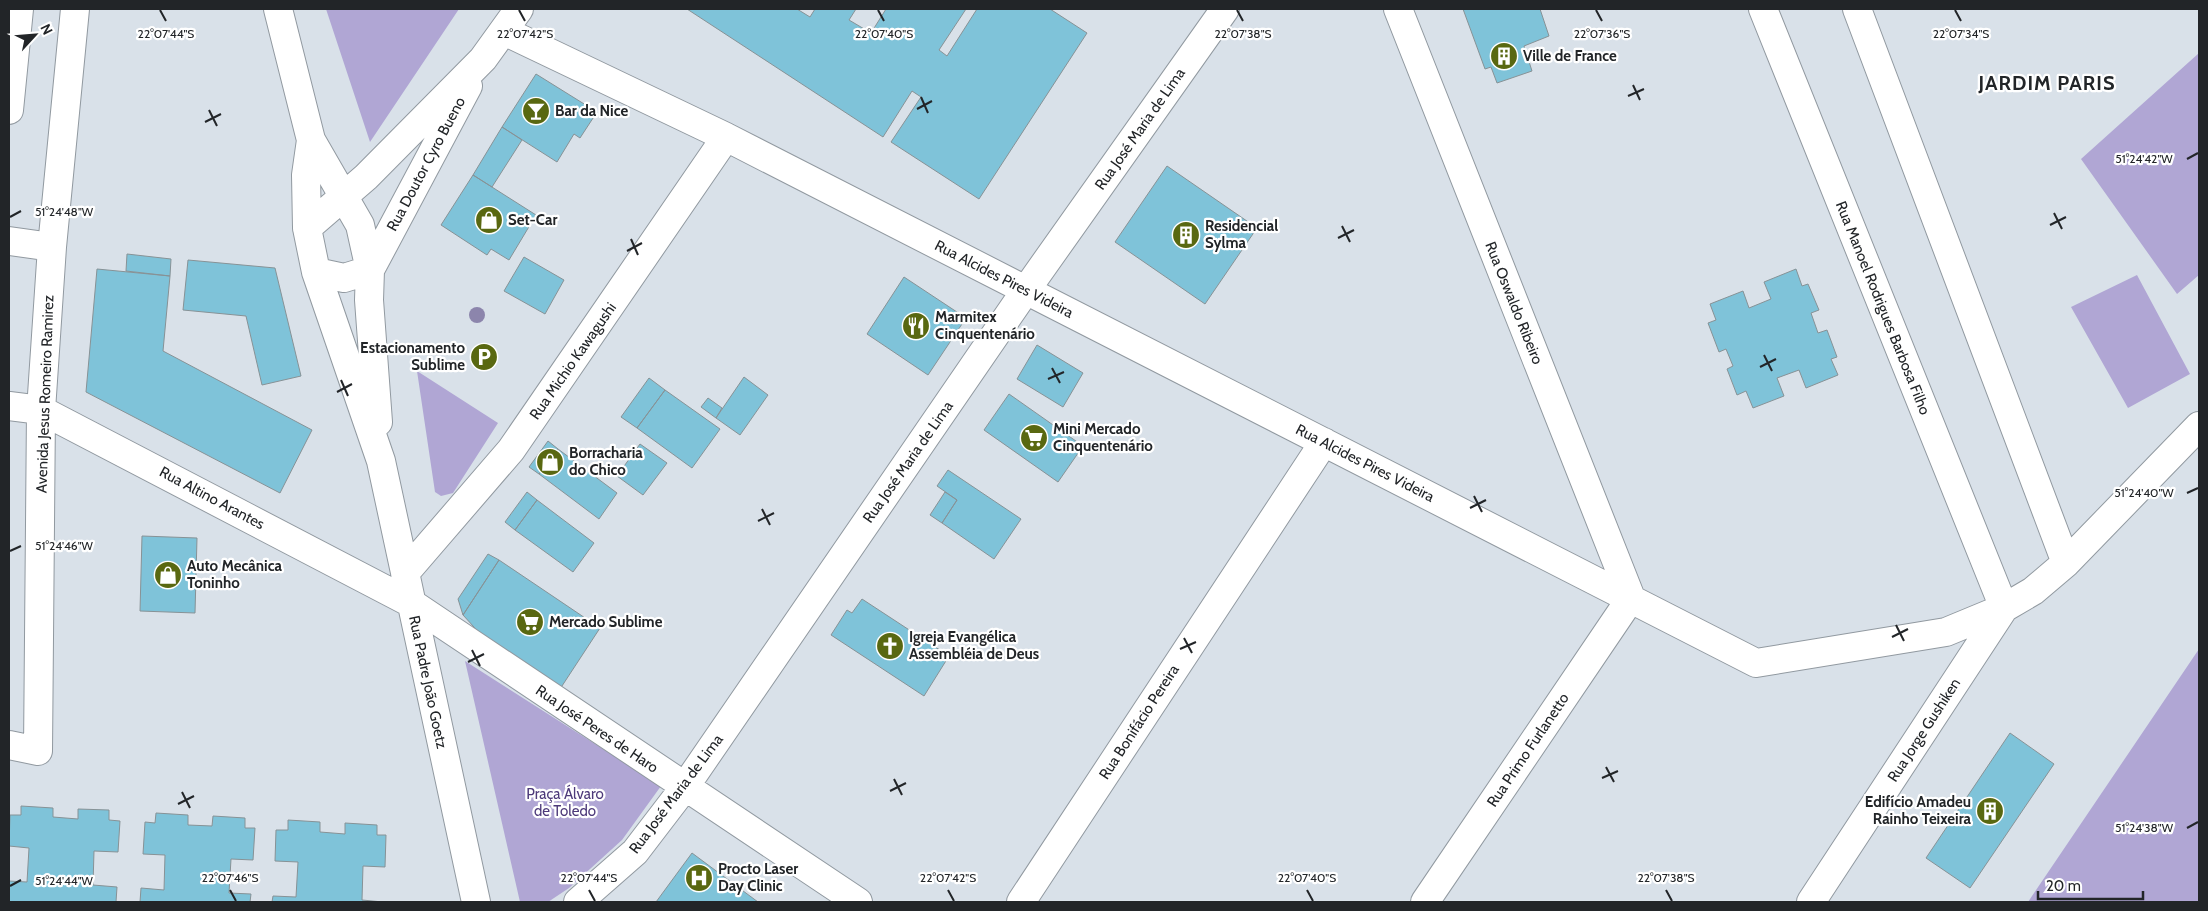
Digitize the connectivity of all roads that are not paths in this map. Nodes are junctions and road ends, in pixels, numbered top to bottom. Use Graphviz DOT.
graph roads {
  1 [pos="19,9"];
  2 [pos="75,9"];
  3 [pos="278,9"];
  4 [pos="519,9"];
  5 [pos="1225,9"];
  6 [pos="1398,9"];
  7 [pos="1763,9"];
  8 [pos="1857,9"];
  9 [pos="504,32"];
  10 [pos="483,59"];
  11 [pos="9,110"];
  12 [pos="726,137"];
  13 [pos="311,140"];
  14 [pos="344,197"];
  15 [pos="307,228"];
  16 [pos="9,241"];
  17 [pos="52,247"];
  18 [pos="370,270"];
  19 [pos="316,272"];
  20 [pos="1026,290"];
  21 [pos="9,406"];
  22 [pos="41,410"];
  23 [pos="2199,426"];
  24 [pos="1324,442"];
  25 [pos="381,461"];
  26 [pos="2066,563"];
  27 [pos="405,573"];
  28 [pos="1631,598"];
  29 [pos="411,603"];
  30 [pos="2004,608"];
  31 [pos="9,745"];
  32 [pos="684,788"];
  33 [pos="476,902"];
  34 [pos="578,902"];
  35 [pos="858,902"];
  36 [pos="1021,902"];
  37 [pos="1425,902"];
  38 [pos="1811,902"];
  1 -- 11 [label="street"];
  2 -- 17 [label="street, Avenida Jesus Romeiro Ramirez"];
  3 -- 13 [label="street"];
  4 -- 9 [label="street, Rua Doutor Cyro Bueno"];
  5 -- 20 [label="street, Rua José Maria de Lima"];
  6 -- 28 [label="street, Rua Oswaldo Ribeiro"];
  7 -- 30 [label="street, Rua Manoel Rodrigues Barbosa Filho"];
  8 -- 26 [label="street"];
  9 -- 10 [label="street, Rua Doutor Cyro Bueno"];
  9 -- 12 [label="street, Rua Alcides Pires Videira"];
  10 -- 14 [label="street, Rua Doutor Cyro Bueno"];
  10 -- 18 [label="street, Rua Doutor Cyro Bueno"];
  12 -- 20 [label="street, Rua Alcides Pires Videira"];
  12 -- 27 [label="street, Rua Michio Kawagushi"];
  13 -- 14 [label="street"];
  13 -- 15 [label="street, Rua Padre João Goetz"];
  14 -- 15 [label="street, Rua Doutor Cyro Bueno"];
  14 -- 18 [label="street"];
  15 -- 19 [label="street, Rua Padre João Goetz"];
  16 -- 17 [label="street"];
  17 -- 22 [label="street, Avenida Jesus Romeiro Ramirez"];
  18 -- 19 [label="street"];
  18 -- 25 [label="street, Rua Padre João Goetz"];
  19 -- 25 [label="street, Rua Padre João Goetz"];
  20 -- 24 [label="street, Rua Alcides Pires Videira"];
  20 -- 32 [label="street, Rua José Maria de Lima"];
  21 -- 22 [label="street, Rua Altino Arantes"];
  22 -- 29 [label="street, Rua Altino Arantes"];
  22 -- 31 [label="street, Avenida Jesus Romeiro Ramirez"];
  23 -- 26 [label="street, Rua Alcides Pires Videira"];
  24 -- 28 [label="street, Rua Alcides Pires Videira"];
  24 -- 36 [label="street, Rua Bonifácio Pereira"];
  25 -- 27 [label="street, Rua Padre João Goetz"];
  26 -- 30 [label="street, Rua Alcides Pires Videira"];
  27 -- 29 [label="street, Rua Padre João Goetz"];
  28 -- 30 [label="street, Rua Alcides Pires Videira"];
  28 -- 37 [label="street, Rua Primo Furlanetto"];
  29 -- 32 [label="street, Rua José Peres de Haro"];
  29 -- 33 [label="street, Rua Padre João Goetz"];
  30 -- 38 [label="street, Rua Jorge Gushiken"];
  32 -- 34 [label="street, Rua José Maria de Lima"];
  32 -- 35 [label="street, Rua José Peres de Haro"];
}
